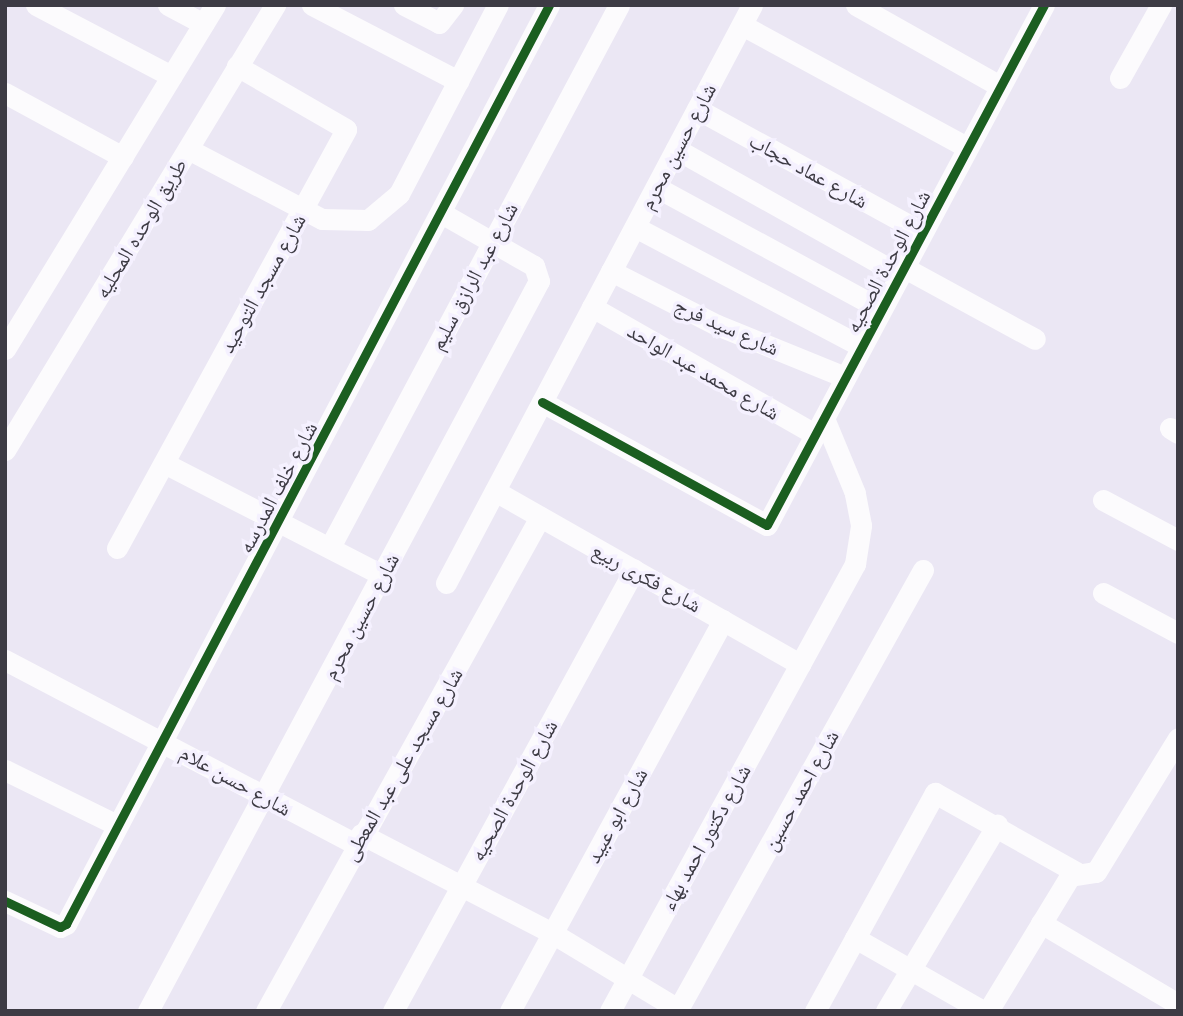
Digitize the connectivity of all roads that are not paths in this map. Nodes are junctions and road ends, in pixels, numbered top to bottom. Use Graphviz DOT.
graph roads {
  1 [pos="36,5"];
  2 [pos="168,5"];
  3 [pos="215,5"];
  4 [pos="275,5"];
  5 [pos="313,5"];
  6 [pos="404,5"];
  7 [pos="453,5"];
  8 [pos="498,5"];
  9 [pos="549,5"];
  10 [pos="619,5"];
  11 [pos="752,5"];
  12 [pos="856,5"];
  13 [pos="1044,5"];
  14 [pos="1161,5"];
  15 [pos="203,24"];
  16 [pos="742,25"];
  17 [pos="237,66"];
  18 [pos="171,76"];
  19 [pos="1120,78"];
  20 [pos="458,81"];
  21 [pos="1000,86"];
  22 [pos="5,93"];
  23 [pos="697,108"];
  24 [pos="967,147"];
  25 [pos="188,149"];
  26 [pos="676,149"];
  27 [pos="123,157"];
  28 [pos="656,187"];
  29 [pos="302,211"];
  30 [pos="441,213"];
  31 [pos="635,227"];
  32 [pos="922,232"];
  33 [pos="490,243"];
  34 [pos="611,271"];
  35 [pos="901,271"];
  36 [pos="592,307"];
  37 [pos="881,309"];
  38 [pos="1035,339"];
  39 [pos="861,346"];
  40 [pos="5,349"];
  41 [pos="845,377"];
  42 [pos="542,402"];
  43 [pos="820,426"];
  44 [pos="6,448"];
  45 [pos="164,463"];
  46 [pos="495,491"];
  47 [pos="1103,500"];
  48 [pos="540,517"];
  49 [pos="279,521"];
  50 [pos="1178,540"];
  51 [pos="330,547"];
  52 [pos="117,548"];
  53 [pos="634,570"];
  54 [pos="923,570"];
  55 [pos="382,575"];
  56 [pos="446,583"];
  57 [pos="1103,593"];
  58 [pos="723,620"];
  59 [pos="1178,633"];
  60 [pos="5,660"];
  61 [pos="800,664"];
  62 [pos="161,738"];
  63 [pos="1178,738"];
  64 [pos="5,770"];
  65 [pos="264,795"];
  66 [pos="117,825"];
  67 [pos="997,825"];
  68 [pos="358,839"];
  69 [pos="1076,872"];
  70 [pos="462,884"];
  71 [pos="5,901"];
  72 [pos="1041,923"];
  73 [pos="552,933"];
  74 [pos="855,938"];
  75 [pos="910,969"];
  76 [pos="629,976"];
  77 [pos="1178,1004"];
  78 [pos="678,1010"];
  79 [pos="148,1011"];
  80 [pos="266,1011"];
  81 [pos="393,1011"];
  82 [pos="510,1011"];
  83 [pos="610,1011"];
  84 [pos="815,1011"];
  85 [pos="886,1011"];
  86 [pos="983,1011"];
  87 [pos="988,1011"];
  1 -- 18 [label="street"];
  2 -- 15 [label="street"];
  3 -- 15 [label="street"];
  4 -- 17 [label="street, طريق الوحده المحليه"];
  5 -- 20 [label="street"];
  6 -- 7 [label="street"];
  8 -- 20 [label="street"];
  9 -- 30 [label="street, شارع خلف المدرسه"];
  10 -- 33 [label="street, شارع عبد الرازق سليم"];
  11 -- 16 [label="street, شارع حسين محرم"];
  12 -- 21 [label="street"];
  13 -- 21 [label="street, شارع الوحدة الصحيه"];
  14 -- 19 [label="street"];
  15 -- 18 [label="street"];
  16 -- 23 [label="street, شارع حسين محرم"];
  16 -- 24 [label="street"];
  17 -- 25 [label="street, طريق الوحده المحليه"];
  17 -- 29 [label="street, شارع مسجد التوحيد"];
  18 -- 27 [label="street"];
  20 -- 29 [label="street"];
  21 -- 24 [label="street, شارع الوحدة الصحيه"];
  22 -- 27 [label="street"];
  23 -- 26 [label="street, شارع حسين محرم"];
  23 -- 32 [label="street, شارع عماد حجاب"];
  24 -- 32 [label="street, شارع الوحدة الصحيه"];
  25 -- 29 [label="street"];
  25 -- 44 [label="street, طريق الوحده المحليه"];
  26 -- 28 [label="street, شارع حسين محرم"];
  26 -- 35 [label="street"];
  27 -- 40 [label="street"];
  28 -- 31 [label="street, شارع حسين محرم"];
  28 -- 37 [label="street"];
  29 -- 45 [label="street, شارع مسجد التوحيد"];
  30 -- 33 [label="street, شارع حسين محرم"];
  30 -- 49 [label="street, شارع خلف المدرسه"];
  31 -- 34 [label="street, شارع حسين محرم"];
  31 -- 39 [label="street"];
  32 -- 35 [label="street, شارع الوحدة الصحيه"];
  33 -- 51 [label="street, شارع عبد الرازق سليم"];
  33 -- 55 [label="street, شارع حسين محرم"];
  34 -- 36 [label="street, شارع حسين محرم"];
  34 -- 41 [label="street, شارع سيد فرج"];
  35 -- 37 [label="street, شارع الوحدة الصحيه"];
  35 -- 38 [label="street"];
  36 -- 42 [label="street, شارع حسين محرم"];
  36 -- 43 [label="street, شارع محمد عبد الواحد"];
  37 -- 39 [label="street, شارع الوحدة الصحيه"];
  39 -- 41 [label="street, شارع الوحدة الصحيه"];
  41 -- 43 [label="street, شارع الوحدة الصحيه"];
  42 -- 43 [label="street, شارع الوحدة الصحيه"];
  42 -- 46 [label="street, شارع حسين محرم"];
  43 -- 61 [label="street, شارع دكتور احمد بهاء"];
  45 -- 49 [label="street"];
  45 -- 52 [label="street, شارع مسجد التوحيد"];
  46 -- 48 [label="street, شارع فكرى ربيع"];
  46 -- 56 [label="street, شارع حسين محرم"];
  47 -- 50 [label="street"];
  48 -- 53 [label="street, شارع فكرى ربيع"];
  48 -- 68 [label="street, شارع مسجد على عبد المعطى"];
  49 -- 51 [label="street"];
  49 -- 62 [label="street, شارع خلف المدرسه"];
  51 -- 55 [label="street"];
  53 -- 58 [label="street, شارع فكرى ربيع"];
  53 -- 70 [label="street, شارع الوحدة الصحيه"];
  54 -- 78 [label="street, شارع احمد حسين"];
  55 -- 65 [label="street, شارع حسين محرم"];
  57 -- 59 [label="street"];
  58 -- 61 [label="street, شارع فكرى ربيع"];
  58 -- 73 [label="street, شارع ابو عبيد"];
  60 -- 62 [label="street, شارع حسن علام"];
  61 -- 76 [label="street, شارع دكتور احمد بهاء"];
  62 -- 65 [label="street, شارع حسن علام"];
  62 -- 66 [label="street, شارع خلف المدرسه"];
  63 -- 69 [label="street"];
  64 -- 66 [label="street"];
  65 -- 68 [label="street, شارع حسن علام"];
  65 -- 79 [label="street, شارع حسين محرم"];
  66 -- 71 [label="street, شارع خلف المدرسه"];
  67 -- 69 [label="street"];
  67 -- 74 [label="street"];
  67 -- 75 [label="street"];
  68 -- 70 [label="street, شارع حسن علام"];
  68 -- 80 [label="street, شارع مسجد على عبد المعطى"];
  69 -- 72 [label="street"];
  70 -- 73 [label="street, شارع حسن علام"];
  70 -- 81 [label="street, شارع الوحدة الصحيه"];
  72 -- 77 [label="street"];
  72 -- 87 [label="street"];
  73 -- 76 [label="street, شارع حسن علام"];
  73 -- 82 [label="street, شارع ابو عبيد"];
  74 -- 75 [label="street"];
  74 -- 84 [label="street"];
  75 -- 85 [label="street"];
  75 -- 86 [label="street"];
  76 -- 78 [label="street, شارع حسن علام"];
  76 -- 83 [label="street, شارع دكتور احمد بهاء"];
}
